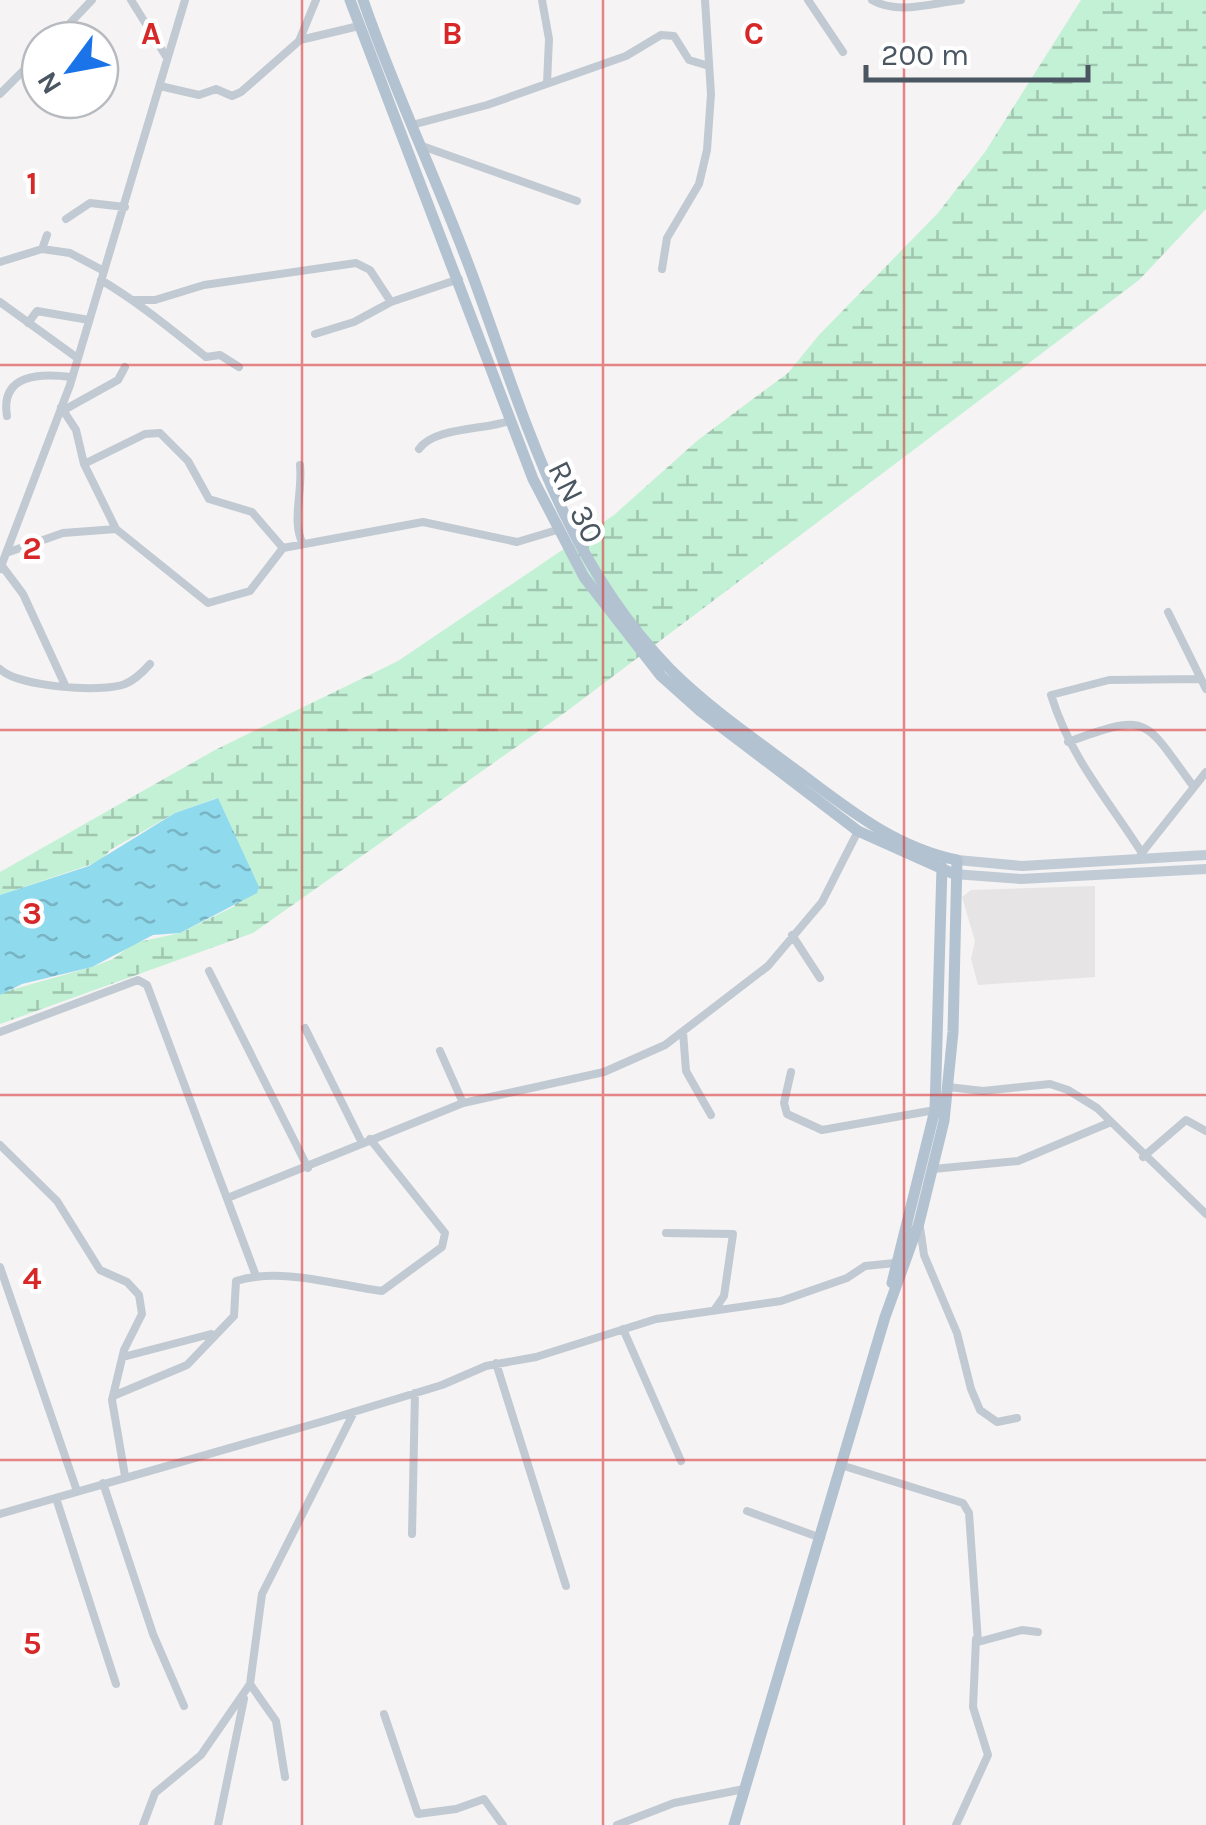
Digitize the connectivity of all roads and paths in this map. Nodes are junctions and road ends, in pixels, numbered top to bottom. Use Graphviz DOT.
graph roads {
  1 [pos="92,0"];
  2 [pos="131,0"];
  3 [pos="184,0"];
  4 [pos="316,0"];
  5 [pos="350,0"];
  6 [pos="364,0"];
  7 [pos="542,0"];
  8 [pos="705,0"];
  9 [pos="808,0"];
  10 [pos="872,0"];
  11 [pos="960,0"];
  12 [pos="73,20"];
  13 [pos="359,26"];
  14 [pos="299,40"];
  15 [pos="843,52"];
  16 [pos="167,58"];
  17 [pos="709,66"];
  18 [pos="20,74"];
  19 [pos="547,84"];
  20 [pos="160,86"];
  21 [pos="0,94"];
  22 [pos="412,125"];
  23 [pos="422,146"];
  24 [pos="577,201"];
  25 [pos="125,206"];
  26 [pos="66,219"];
  27 [pos="48,234"];
  28 [pos="42,249"];
  29 [pos="0,262"];
  30 [pos="662,269"];
  31 [pos="102,276"];
  32 [pos="459,278"];
  33 [pos="133,300"];
  34 [pos="0,302"];
  35 [pos="392,302"];
  36 [pos="89,320"];
  37 [pos="28,322"];
  38 [pos="314,334"];
  39 [pos="76,357"];
  40 [pos="125,367"];
  41 [pos="239,367"];
  42 [pos="71,381"];
  43 [pos="96,390"];
  44 [pos="63,408"];
  45 [pos="6,416"];
  46 [pos="509,421"];
  47 [pos="419,449"];
  48 [pos="84,464"];
  49 [pos="300,466"];
  50 [pos="116,529"];
  51 [pos="557,530"];
  52 [pos="303,544"];
  53 [pos="283,548"];
  54 [pos="8,552"];
  55 [pos="1,568"];
  56 [pos="1168,612"];
  57 [pos="150,664"];
  58 [pos="0,669"];
  59 [pos="1200,679"];
  60 [pos="64,685"];
  61 [pos="1206,689"];
  62 [pos="1068,742"];
  63 [pos="1206,772"];
  64 [pos="1194,786"];
  65 [pos="858,831"];
  66 [pos="1140,855"];
  67 [pos="1206,855"];
  68 [pos="949,865"];
  69 [pos="1206,869"];
  70 [pos="792,935"];
  71 [pos="210,971"];
  72 [pos="820,978"];
  73 [pos="305,1028"];
  74 [pos="0,1032"];
  75 [pos="683,1032"];
  76 [pos="440,1051"];
  77 [pos="791,1072"];
  78 [pos="948,1087"];
  79 [pos="463,1103"];
  80 [pos="935,1110"];
  81 [pos="711,1115"];
  82 [pos="1111,1122"];
  83 [pos="1206,1131"];
  84 [pos="366,1142"];
  85 [pos="0,1145"];
  86 [pos="1143,1157"];
  87 [pos="308,1168"];
  88 [pos="933,1169"];
  89 [pos="230,1196"];
  90 [pos="1206,1214"];
  91 [pos="919,1223"];
  92 [pos="666,1233"];
  93 [pos="895,1263"];
  94 [pos="0,1267"];
  95 [pos="256,1276"];
  96 [pos="724,1296"];
  97 [pos="734,1308"];
  98 [pos="715,1309"];
  99 [pos="885,1317"];
  100 [pos="623,1329"];
  101 [pos="213,1334"];
  102 [pos="123,1356"];
  103 [pos="496,1363"];
  104 [pos="415,1393"];
  105 [pos="113,1396"];
  106 [pos="354,1412"];
  107 [pos="1017,1418"];
  108 [pos="681,1460"];
  109 [pos="844,1466"];
  110 [pos="125,1476"];
  111 [pos="102,1482"];
  112 [pos="77,1491"];
  113 [pos="56,1498"];
  114 [pos="747,1511"];
  115 [pos="0,1514"];
  116 [pos="412,1534"];
  117 [pos="821,1538"];
  118 [pos="566,1586"];
  119 [pos="1038,1632"];
  120 [pos="976,1637"];
  121 [pos="116,1684"];
  122 [pos="250,1684"];
  123 [pos="244,1694"];
  124 [pos="184,1706"];
  125 [pos="384,1714"];
  126 [pos="285,1777"];
  127 [pos="744,1790"];
  128 [pos="144,1825"];
  129 [pos="218,1825"];
  130 [pos="503,1825"];
  131 [pos="618,1825"];
  132 [pos="734,1825"];
  133 [pos="956,1825"];
  1 -- 12 [label="street"];
  2 -- 16 [label="street"];
  3 -- 16 [label="street"];
  4 -- 14 [label="street"];
  5 -- 13 [label="main road, RN 30 / RN 30"];
  6 -- 22 [label="main road, RN 30"];
  7 -- 19 [label="street"];
  8 -- 17 [label="street"];
  9 -- 15 [label="street"];
  10 -- 11 [label="street"];
  13 -- 14 [label="street"];
  13 -- 32 [label="main road, RN 30 / RN 30"];
  14 -- 20 [label="street"];
  16 -- 20 [label="street"];
  17 -- 19 [label="street"];
  17 -- 30 [label="street"];
  18 -- 21 [label="street"];
  19 -- 22 [label="street"];
  20 -- 25 [label="street"];
  22 -- 23 [label="main road, RN 30"];
  23 -- 24 [label="street"];
  23 -- 68 [label="main road, RN 30"];
  25 -- 26 [label="street"];
  25 -- 31 [label="street"];
  27 -- 28 [label="street"];
  28 -- 29 [label="street"];
  28 -- 31 [label="street"];
  31 -- 33 [label="street"];
  31 -- 36 [label="street"];
  32 -- 35 [label="street"];
  32 -- 46 [label="main road, RN 30 / RN 30"];
  33 -- 35 [label="street"];
  33 -- 41 [label="street"];
  34 -- 37 [label="street"];
  35 -- 38 [label="street"];
  36 -- 37 [label="street"];
  36 -- 39 [label="street"];
  37 -- 39 [label="street"];
  39 -- 42 [label="street"];
  40 -- 43 [label="street"];
  42 -- 43 [label="street"];
  42 -- 44 [label="street"];
  42 -- 45 [label="street"];
  43 -- 44 [label="street"];
  44 -- 48 [label="street"];
  44 -- 54 [label="street"];
  46 -- 47 [label="street"];
  46 -- 51 [label="main road, RN 30 / RN 30"];
  48 -- 50 [label="street"];
  48 -- 53 [label="street"];
  49 -- 52 [label="street"];
  50 -- 53 [label="street"];
  50 -- 54 [label="street"];
  51 -- 52 [label="street"];
  51 -- 65 [label="main road, RN 30 / RN 30"];
  52 -- 53 [label="street"];
  54 -- 55 [label="street"];
  55 -- 60 [label="street"];
  56 -- 59 [label="street"];
  57 -- 60 [label="street"];
  58 -- 60 [label="street"];
  59 -- 61 [label="street"];
  59 -- 62 [label="street"];
  62 -- 64 [label="street"];
  62 -- 66 [label="street"];
  63 -- 64 [label="street"];
  64 -- 66 [label="street"];
  65 -- 68 [label="main road, RN 30 / RN 30"];
  65 -- 70 [label="street"];
  66 -- 67 [label="street"];
  66 -- 68 [label="street"];
  68 -- 69 [label="street"];
  68 -- 78 [label="main road"];
  68 -- 80 [label="main road"];
  70 -- 72 [label="street"];
  70 -- 75 [label="street"];
  71 -- 87 [label="street"];
  73 -- 84 [label="street"];
  74 -- 89 [label="street"];
  75 -- 79 [label="street"];
  75 -- 81 [label="street"];
  76 -- 79 [label="street"];
  77 -- 80 [label="street"];
  78 -- 82 [label="street"];
  78 -- 88 [label="main road"];
  79 -- 84 [label="street"];
  80 -- 93 [label="main road"];
  82 -- 86 [label="street"];
  82 -- 88 [label="street"];
  83 -- 86 [label="street"];
  84 -- 87 [label="street"];
  84 -- 95 [label="street"];
  85 -- 102 [label="street"];
  86 -- 90 [label="street"];
  87 -- 89 [label="street"];
  88 -- 91 [label="main road"];
  89 -- 95 [label="street"];
  91 -- 99 [label="main road"];
  91 -- 107 [label="street"];
  92 -- 96 [label="street"];
  93 -- 97 [label="street"];
  93 -- 99 [label="main road"];
  94 -- 112 [label="street"];
  95 -- 101 [label="street"];
  96 -- 97 [label="street"];
  96 -- 98 [label="street"];
  97 -- 98 [label="street"];
  98 -- 100 [label="street"];
  99 -- 109 [label="main road"];
  100 -- 103 [label="street"];
  100 -- 108 [label="street"];
  101 -- 102 [label="street"];
  101 -- 105 [label="street"];
  102 -- 105 [label="street"];
  103 -- 104 [label="street"];
  103 -- 118 [label="street"];
  104 -- 106 [label="street"];
  104 -- 116 [label="street"];
  105 -- 110 [label="street"];
  106 -- 110 [label="street"];
  106 -- 122 [label="street"];
  109 -- 117 [label="main road"];
  109 -- 120 [label="street"];
  110 -- 111 [label="street"];
  111 -- 112 [label="street"];
  111 -- 124 [label="street"];
  112 -- 113 [label="street"];
  113 -- 115 [label="street"];
  113 -- 121 [label="street"];
  114 -- 117 [label="street"];
  117 -- 127 [label="main road"];
  119 -- 120 [label="street"];
  120 -- 133 [label="street"];
  122 -- 123 [label="street"];
  122 -- 126 [label="street"];
  123 -- 128 [label="street"];
  123 -- 129 [label="street"];
  125 -- 130 [label="street"];
  127 -- 131 [label="street"];
  127 -- 132 [label="main road"];
}
